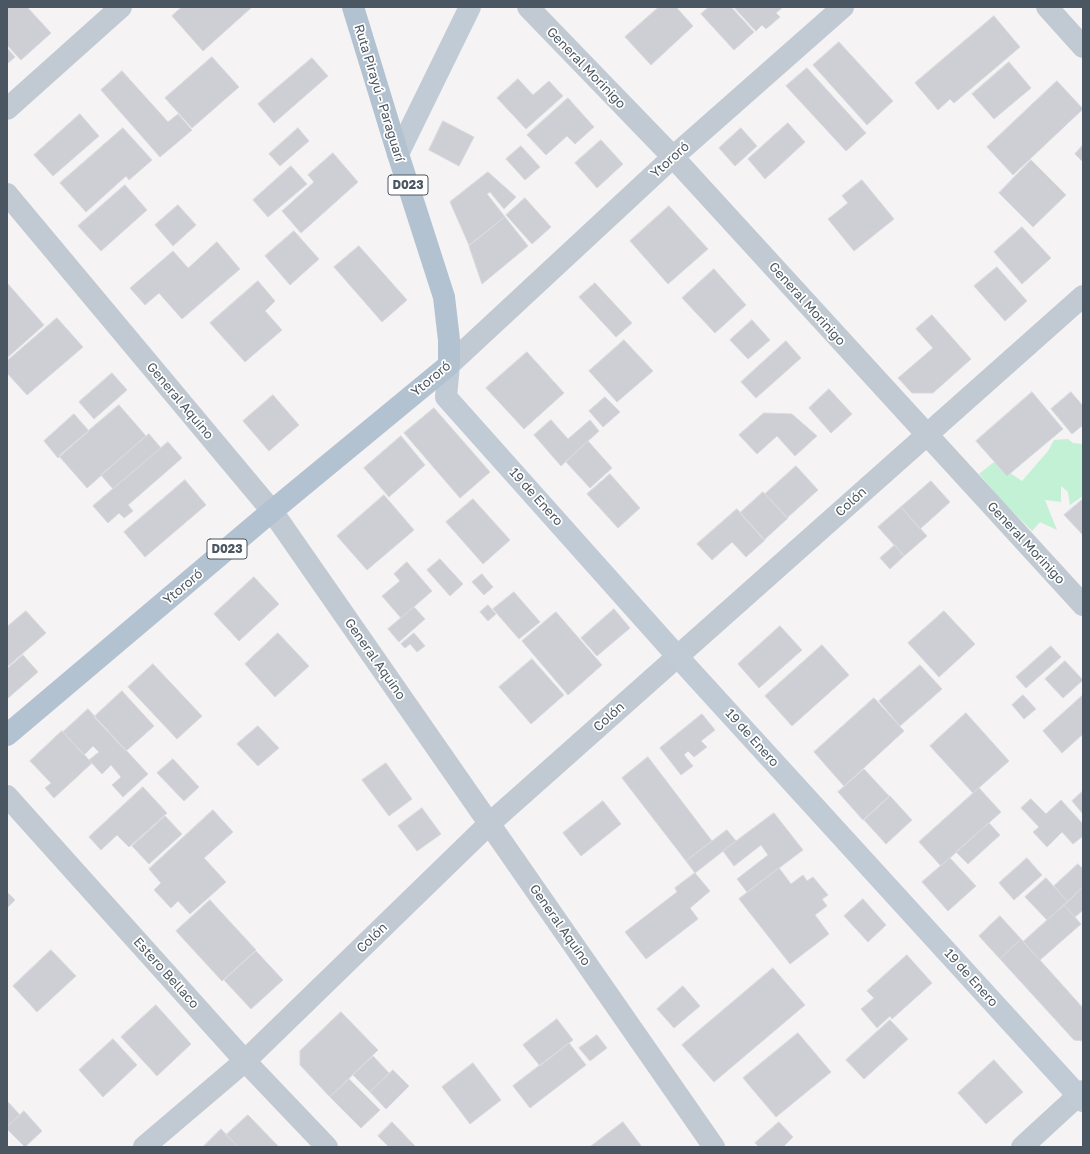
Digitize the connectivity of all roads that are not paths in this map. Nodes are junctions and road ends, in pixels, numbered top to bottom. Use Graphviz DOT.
graph roads {
  1 [pos="121,7"];
  2 [pos="353,7"];
  3 [pos="470,7"];
  4 [pos="528,7"];
  5 [pos="843,7"];
  6 [pos="1047,7"];
  7 [pos="1083,47"];
  8 [pos="7,109"];
  9 [pos="398,154"];
  10 [pos="672,157"];
  11 [pos="7,194"];
  12 [pos="1083,296"];
  13 [pos="449,365"];
  14 [pos="926,435"];
  15 [pos="272,511"];
  16 [pos="1083,605"];
  17 [pos="678,656"];
  18 [pos="7,735"];
  19 [pos="7,796"];
  20 [pos="489,824"];
  21 [pos="245,1061"];
  22 [pos="1081,1096"];
  23 [pos="144,1147"];
  24 [pos="327,1147"];
  25 [pos="714,1147"];
  26 [pos="1022,1147"];
  1 -- 8 [label="street"];
  2 -- 9 [label="main road, Ruta Pirayú - Paraguarí / D023"];
  3 -- 9 [label="street"];
  4 -- 10 [label="street, General Morinigo"];
  5 -- 10 [label="street, Ytororó"];
  6 -- 7 [label="street"];
  9 -- 13 [label="main road, Ruta Pirayú - Paraguarí / D023"];
  10 -- 13 [label="street, Ytororó"];
  10 -- 14 [label="street, General Morinigo"];
  11 -- 15 [label="street, General Aquino"];
  12 -- 14 [label="street, Colón"];
  13 -- 15 [label="main road, Ytororó / D023"];
  13 -- 17 [label="street, 19 de Enero"];
  14 -- 16 [label="street, General Morinigo"];
  14 -- 17 [label="street, Colón"];
  15 -- 18 [label="main road, Ytororó / D023"];
  15 -- 20 [label="street, General Aquino"];
  17 -- 20 [label="street, Colón"];
  17 -- 22 [label="street, 19 de Enero"];
  19 -- 21 [label="street, Estero Bellaco"];
  20 -- 21 [label="street, Colón"];
  20 -- 25 [label="street, General Aquino"];
  21 -- 23 [label="street, Colón"];
  21 -- 24 [label="street, Estero Bellaco"];
  22 -- 26 [label="street"];
}
